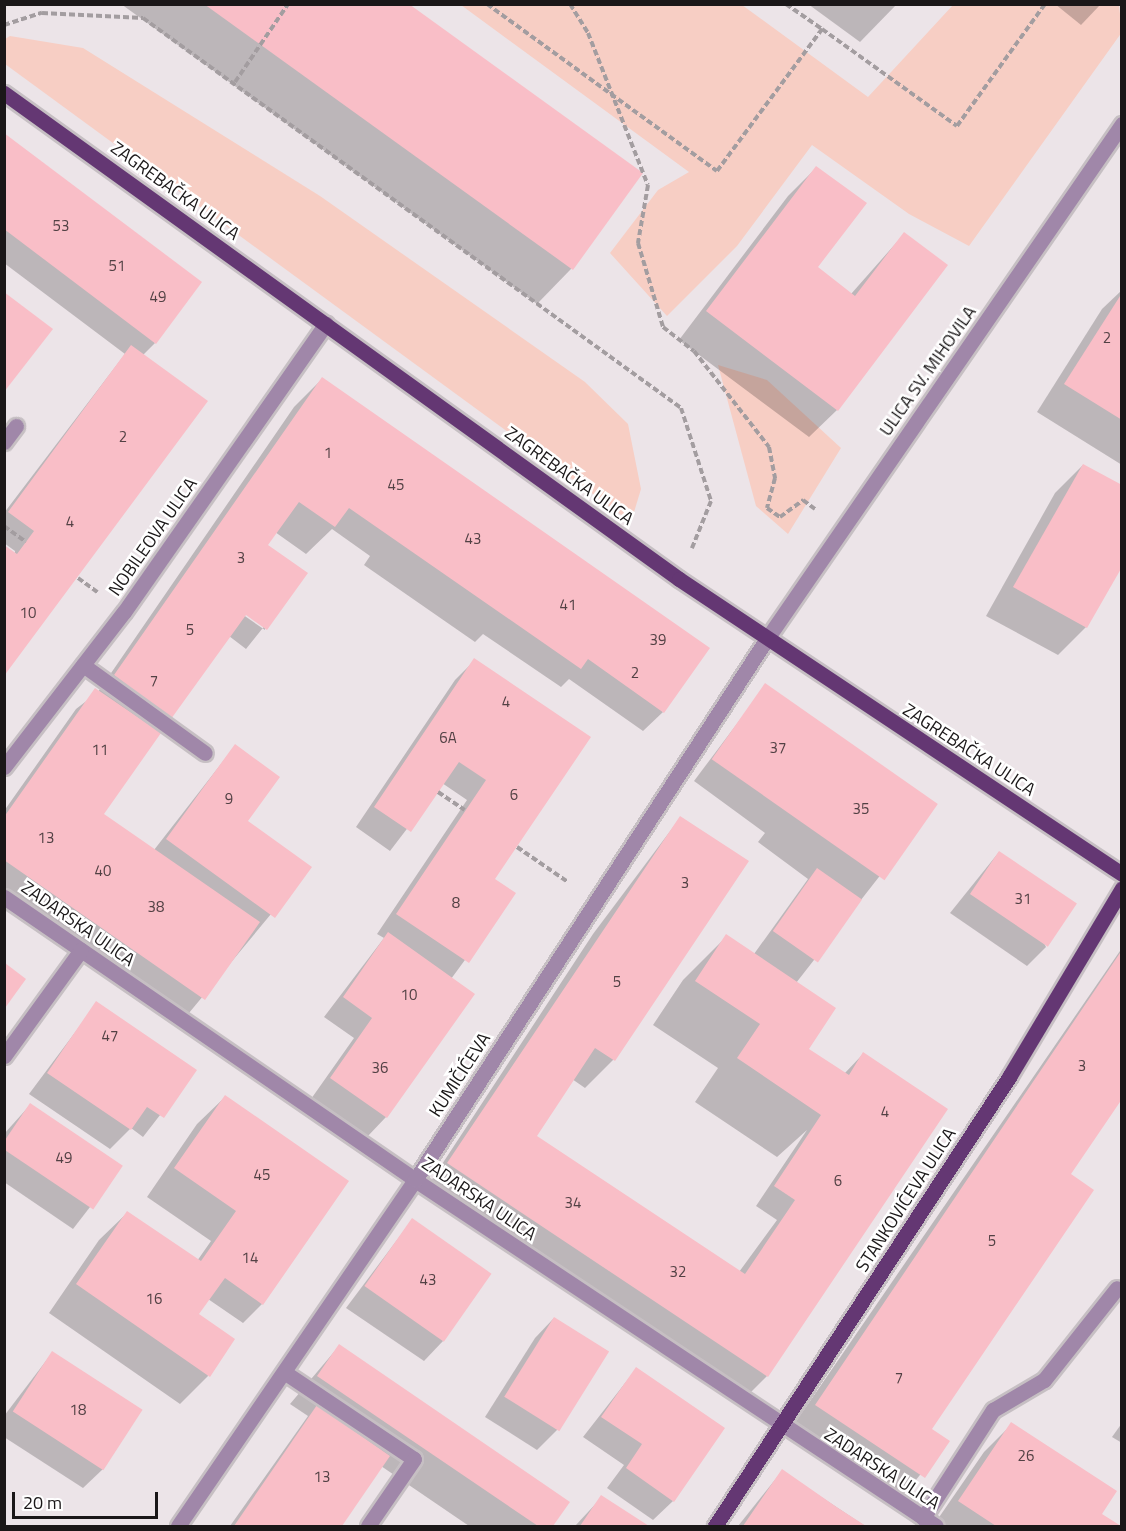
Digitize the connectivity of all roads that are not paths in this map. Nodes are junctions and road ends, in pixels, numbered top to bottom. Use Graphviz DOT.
graph roads {
  1 [pos="4,93"];
  2 [pos="1122,124"];
  3 [pos="326,324"];
  4 [pos="16,426"];
  5 [pos="4,442"];
  6 [pos="766,640"];
  7 [pos="84,665"];
  8 [pos="205,753"];
  9 [pos="4,767"];
  10 [pos="1122,874"];
  11 [pos="1122,888"];
  12 [pos="4,897"];
  13 [pos="81,950"];
  14 [pos="4,1056"];
  15 [pos="415,1180"];
  16 [pos="1117,1288"];
  17 [pos="284,1372"];
  18 [pos="782,1428"];
  19 [pos="930,1522"];
  20 [pos="178,1527"];
  21 [pos="368,1527"];
  22 [pos="715,1527"];
  1 -- 3 [label="main road, ZAGREBAČKA ULICA"];
  2 -- 6 [label="street, ULICA SV. MIHOVILA"];
  3 -- 6 [label="main road, ZAGREBAČKA ULICA"];
  3 -- 7 [label="street, NOBILEOVA ULICA"];
  4 -- 5 [label="street"];
  6 -- 10 [label="main road, ZAGREBAČKA ULICA"];
  6 -- 15 [label="street, KUMIČIĆEVA"];
  7 -- 8 [label="street"];
  7 -- 9 [label="street, NOBILEOVA ULICA"];
  11 -- 18 [label="main road, STANKOVIĆEVA ULICA"];
  12 -- 13 [label="street, ZADARSKA ULICA"];
  13 -- 14 [label="street"];
  13 -- 15 [label="street, ZADARSKA ULICA"];
  15 -- 17 [label="street, KUMIČIĆEVA"];
  15 -- 18 [label="street, ZADARSKA ULICA"];
  16 -- 19 [label="street"];
  17 -- 20 [label="street, KUMIČIĆEVA"];
  17 -- 21 [label="street"];
  18 -- 19 [label="street, ZADARSKA ULICA"];
  18 -- 22 [label="main road, STANKOVIĆEVA ULICA"];
}
